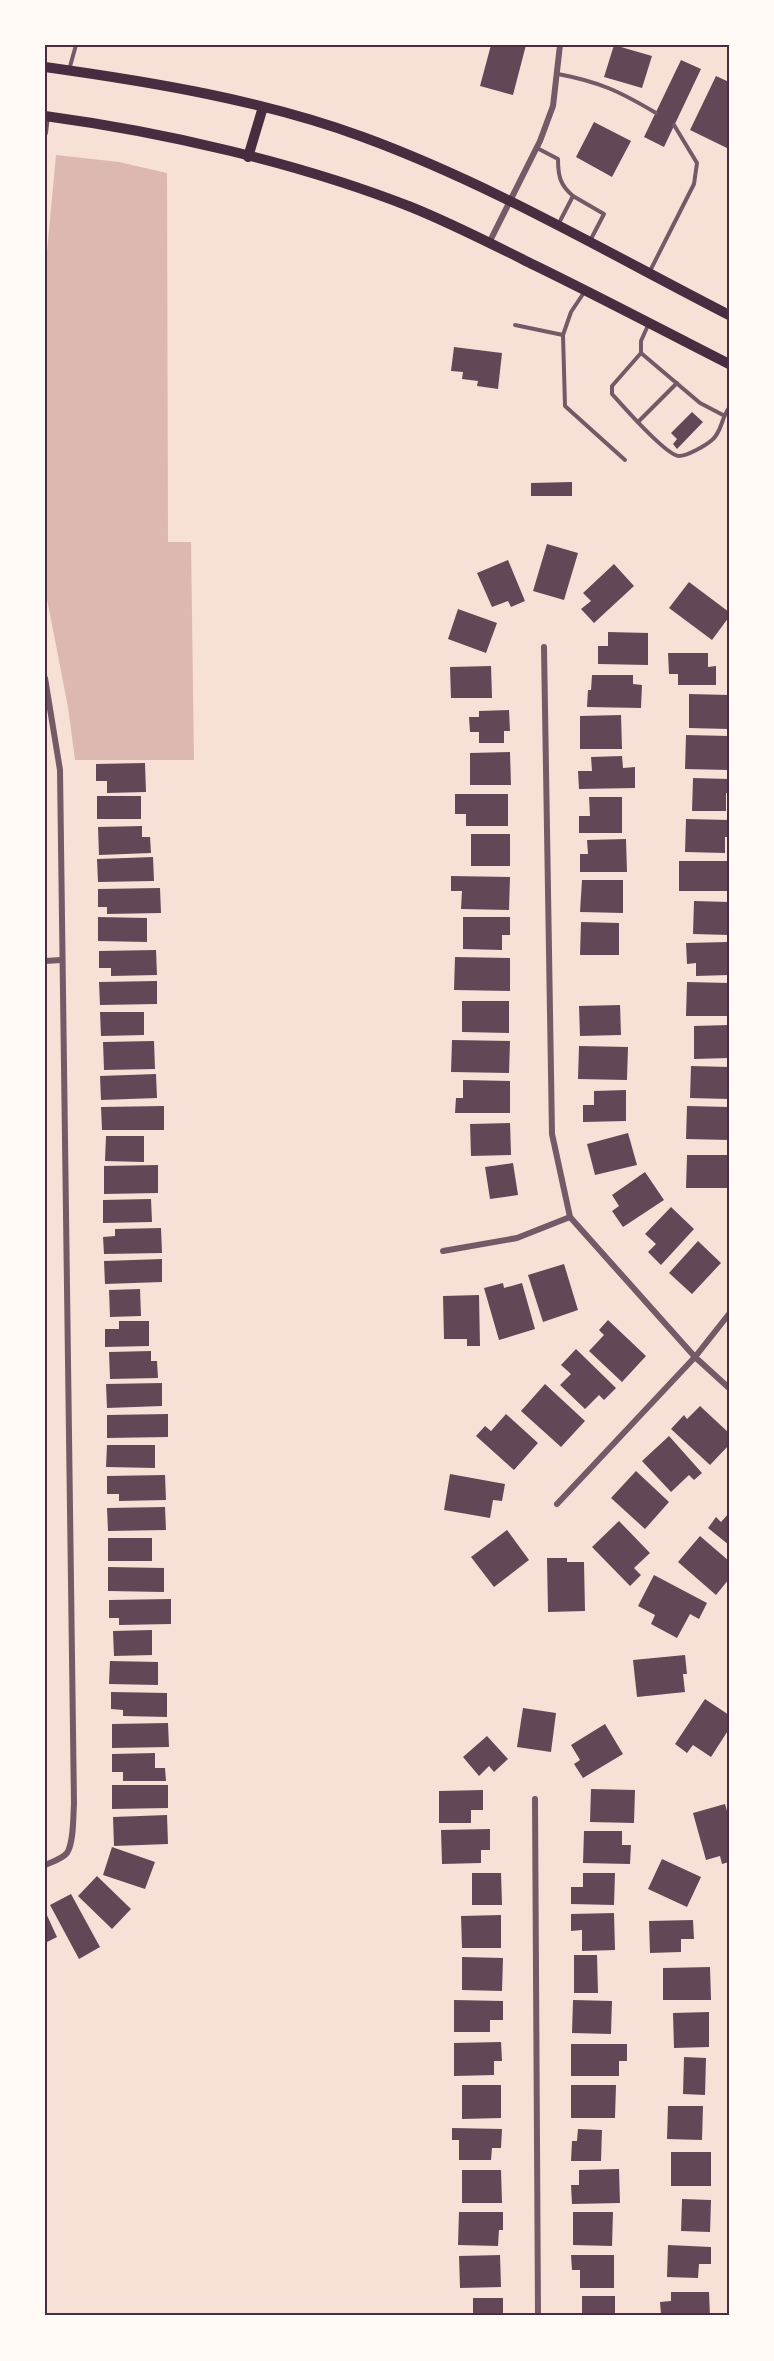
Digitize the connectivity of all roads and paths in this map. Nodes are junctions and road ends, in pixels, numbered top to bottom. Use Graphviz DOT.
graph roads {
  1 [pos="76,45"];
  2 [pos="560,45"];
  3 [pos="45,68"];
  4 [pos="69,71"];
  5 [pos="558,74"];
  6 [pos="263,107"];
  7 [pos="656,113"];
  8 [pos="46,116"];
  9 [pos="674,125"];
  10 [pos="45,133"];
  11 [pos="537,148"];
  12 [pos="248,157"];
  13 [pos="573,196"];
  14 [pos="511,201"];
  15 [pos="557,226"];
  16 [pos="589,242"];
  17 [pos="489,243"];
  18 [pos="649,274"];
  19 [pos="585,290"];
  20 [pos="729,315"];
  21 [pos="649,323"];
  22 [pos="515,325"];
  23 [pos="563,335"];
  24 [pos="641,353"];
  25 [pos="729,364"];
  26 [pos="677,383"];
  27 [pos="729,408"];
  28 [pos="723,415"];
  29 [pos="638,422"];
  30 [pos="625,460"];
  31 [pos="544,647"];
  32 [pos="45,678"];
  33 [pos="61,960"];
  34 [pos="45,961"];
  35 [pos="570,1217"];
  36 [pos="443,1251"];
  37 [pos="729,1314"];
  38 [pos="695,1357"];
  39 [pos="729,1388"];
  40 [pos="557,1504"];
  41 [pos="535,1799"];
  42 [pos="45,1865"];
  43 [pos="538,2316"];
  1 -- 4 [label="lane"];
  2 -- 5 [label="street"];
  3 -- 4 [label="main road"];
  4 -- 6 [label="main road"];
  5 -- 7 [label="lane"];
  5 -- 11 [label="street"];
  6 -- 12 [label="main road"];
  6 -- 14 [label="main road"];
  8 -- 10 [label="street"];
  8 -- 12 [label="main road"];
  9 -- 18 [label="lane"];
  11 -- 13 [label="lane"];
  11 -- 14 [label="street"];
  12 -- 17 [label="main road"];
  13 -- 15 [label="lane"];
  13 -- 16 [label="lane"];
  14 -- 15 [label="main road"];
  14 -- 17 [label="street"];
  15 -- 16 [label="main road"];
  16 -- 18 [label="main road"];
  17 -- 19 [label="main road"];
  18 -- 20 [label="main road"];
  19 -- 21 [label="main road"];
  19 -- 23 [label="lane"];
  21 -- 24 [label="lane"];
  21 -- 25 [label="main road"];
  22 -- 23 [label="lane"];
  23 -- 30 [label="lane"];
  24 -- 26 [label="lane"];
  24 -- 29 [label="lane"];
  26 -- 28 [label="lane"];
  26 -- 29 [label="lane"];
  27 -- 28 [label="lane"];
  28 -- 29 [label="lane"];
  31 -- 35 [label="street"];
  32 -- 33 [label="street"];
  33 -- 34 [label="street"];
  33 -- 42 [label="street"];
  35 -- 36 [label="street"];
  35 -- 38 [label="street"];
  37 -- 38 [label="street"];
  38 -- 39 [label="street"];
  38 -- 40 [label="street"];
  41 -- 43 [label="street"];
}
